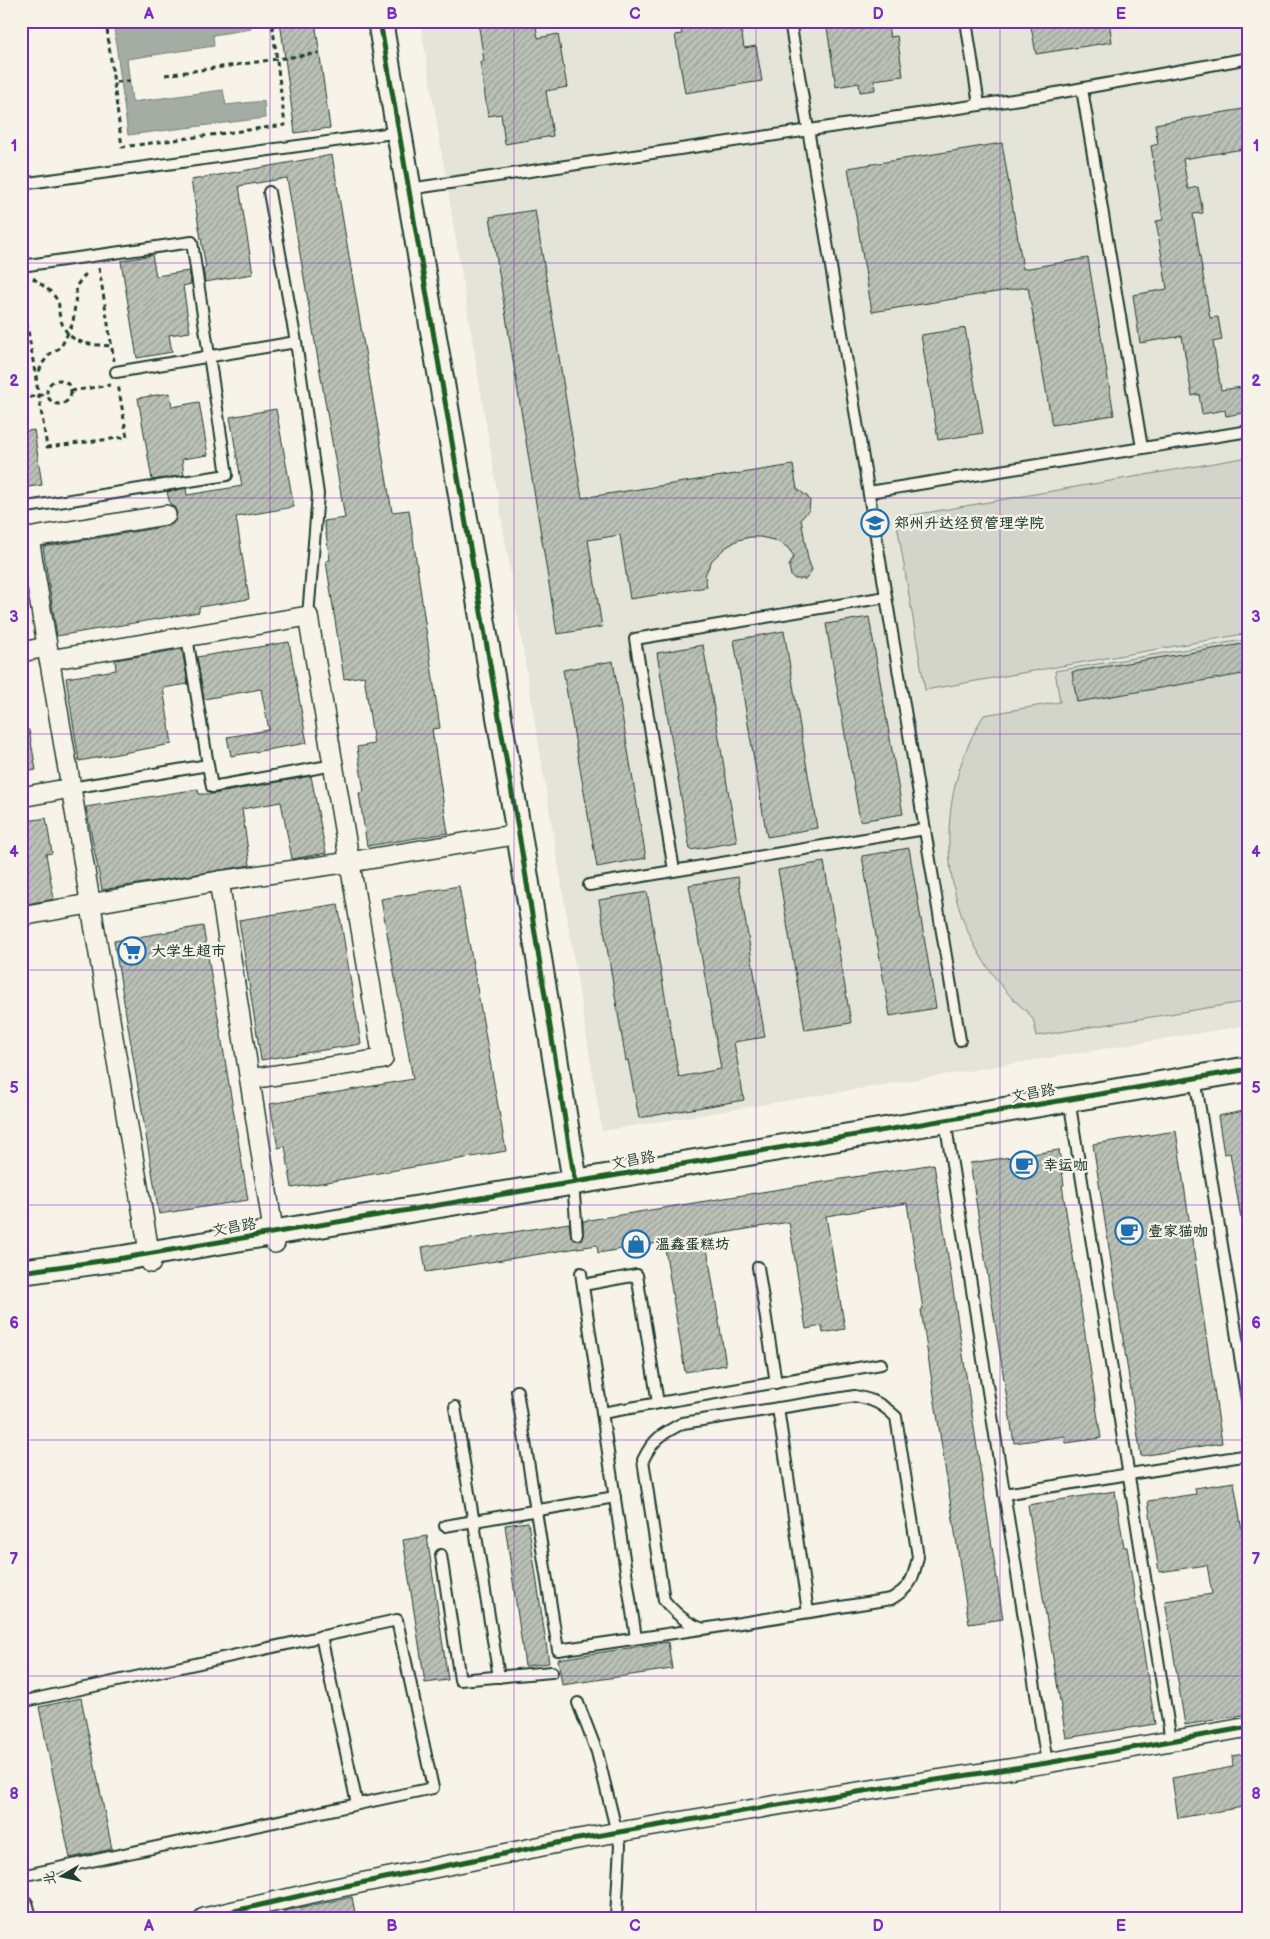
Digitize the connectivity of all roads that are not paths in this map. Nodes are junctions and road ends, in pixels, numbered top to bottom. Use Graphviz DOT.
graph roads {
  1 [pos="380,21"];
  2 [pos="790,21"];
  3 [pos="966,21"];
  4 [pos="1249,58"];
  5 [pos="1082,88"];
  6 [pos="979,105"];
  7 [pos="808,130"];
  8 [pos="393,133"];
  9 [pos="21,184"];
  10 [pos="408,189"];
  11 [pos="269,192"];
  12 [pos="21,266"];
  13 [pos="296,342"];
  14 [pos="210,356"];
  15 [pos="116,372"];
  16 [pos="1249,431"];
  17 [pos="1142,448"];
  18 [pos="869,492"];
  19 [pos="21,508"];
  20 [pos="166,515"];
  21 [pos="25,539"];
  22 [pos="886,597"];
  23 [pos="308,616"];
  24 [pos="187,636"];
  25 [pos="21,652"];
  26 [pos="48,654"];
  27 [pos="208,765"];
  28 [pos="334,765"];
  29 [pos="71,788"];
  30 [pos="21,797"];
  31 [pos="925,829"];
  32 [pos="519,834"];
  33 [pos="350,862"];
  34 [pos="674,870"];
  35 [pos="219,882"];
  36 [pos="589,884"];
  37 [pos="92,904"];
  38 [pos="21,916"];
  39 [pos="960,1040"];
  40 [pos="1249,1069"];
  41 [pos="1195,1078"];
  42 [pos="250,1079"];
  43 [pos="1069,1099"];
  44 [pos="945,1120"];
  45 [pos="575,1188"];
  46 [pos="577,1234"];
  47 [pos="274,1238"];
  48 [pos="151,1258"];
  49 [pos="758,1267"];
  50 [pos="21,1272"];
  51 [pos="581,1274"];
  52 [pos="583,1285"];
  53 [pos="881,1364"];
  54 [pos="776,1382"];
  55 [pos="517,1391"];
  56 [pos="658,1403"];
  57 [pos="455,1407"];
  58 [pos="778,1408"];
  59 [pos="1249,1412"];
  60 [pos="602,1413"];
  61 [pos="1249,1455"];
  62 [pos="1129,1474"];
  63 [pos="1004,1494"];
  64 [pos="615,1497"];
  65 [pos="536,1510"];
  66 [pos="474,1521"];
  67 [pos="445,1526"];
  68 [pos="440,1555"];
  69 [pos="808,1612"];
  70 [pos="703,1629"];
  71 [pos="322,1636"];
  72 [pos="636,1638"];
  73 [pos="552,1672"];
  74 [pos="499,1677"];
  75 [pos="21,1702"];
  76 [pos="578,1703"];
  77 [pos="1249,1727"];
  78 [pos="1172,1741"];
  79 [pos="1047,1763"];
  80 [pos="357,1804"];
  81 [pos="616,1832"];
  82 [pos="21,1876"];
  83 [pos="21,1907"];
  84 [pos="24,1918"];
  85 [pos="204,1918"];
  86 [pos="616,1918"];
  1 -- 10 [label="street"];
  2 -- 7 [label="lane"];
  3 -- 6 [label="lane"];
  4 -- 5 [label="lane"];
  5 -- 6 [label="lane"];
  5 -- 17 [label="lane"];
  6 -- 7 [label="lane"];
  7 -- 10 [label="lane"];
  7 -- 18 [label="lane"];
  8 -- 9 [label="lane"];
  10 -- 32 [label="street"];
  11 -- 13 [label="lane"];
  12 -- 14 [label="lane"];
  13 -- 14 [label="lane"];
  13 -- 23 [label="lane"];
  14 -- 15 [label="lane"];
  14 -- 19 [label="lane"];
  16 -- 17 [label="lane"];
  17 -- 18 [label="lane"];
  18 -- 22 [label="lane"];
  20 -- 21 [label="street"];
  21 -- 26 [label="street"];
  22 -- 31 [label="lane"];
  22 -- 34 [label="lane"];
  23 -- 24 [label="street"];
  23 -- 28 [label="street"];
  24 -- 26 [label="street"];
  24 -- 27 [label="lane"];
  25 -- 26 [label="street"];
  26 -- 29 [label="street"];
  27 -- 28 [label="lane"];
  27 -- 29 [label="lane"];
  28 -- 33 [label="street"];
  29 -- 30 [label="street"];
  29 -- 37 [label="street"];
  31 -- 34 [label="lane"];
  31 -- 39 [label="lane"];
  32 -- 33 [label="street"];
  32 -- 45 [label="street"];
  33 -- 35 [label="street"];
  33 -- 42 [label="street"];
  34 -- 36 [label="lane"];
  35 -- 37 [label="street"];
  35 -- 42 [label="street"];
  37 -- 38 [label="street"];
  37 -- 48 [label="street"];
  40 -- 41 [label="street, 文昌路"];
  41 -- 43 [label="street, 文昌路"];
  41 -- 59 [label="lane"];
  42 -- 47 [label="street"];
  43 -- 44 [label="street, 文昌路"];
  43 -- 62 [label="lane"];
  44 -- 45 [label="street, 文昌路"];
  44 -- 63 [label="lane"];
  45 -- 46 [label="lane"];
  45 -- 47 [label="street, 文昌路"];
  47 -- 48 [label="street, 文昌路"];
  48 -- 50 [label="street, 文昌路"];
  49 -- 54 [label="lane"];
  51 -- 52 [label="lane"];
  52 -- 56 [label="lane"];
  52 -- 60 [label="lane"];
  53 -- 54 [label="lane"];
  54 -- 56 [label="lane"];
  55 -- 65 [label="lane"];
  56 -- 60 [label="lane"];
  57 -- 66 [label="lane"];
  58 -- 69 [label="lane"];
  58 -- 69 [label="lane"];
  58 -- 70 [label="lane"];
  60 -- 64 [label="lane"];
  61 -- 62 [label="lane"];
  62 -- 63 [label="lane"];
  62 -- 78 [label="lane"];
  63 -- 79 [label="lane"];
  64 -- 65 [label="lane"];
  64 -- 72 [label="lane"];
  65 -- 66 [label="lane"];
  65 -- 72 [label="lane"];
  66 -- 67 [label="lane"];
  66 -- 74 [label="lane"];
  68 -- 74 [label="lane"];
  69 -- 70 [label="lane"];
  70 -- 72 [label="lane"];
  71 -- 75 [label="lane"];
  71 -- 80 [label="lane"];
  71 -- 80 [label="lane"];
  73 -- 74 [label="lane"];
  76 -- 81 [label="lane"];
  77 -- 78 [label="street"];
  78 -- 79 [label="street"];
  79 -- 81 [label="street"];
  80 -- 82 [label="lane"];
  81 -- 85 [label="street"];
  81 -- 86 [label="lane"];
  83 -- 84 [label="street"];
}
